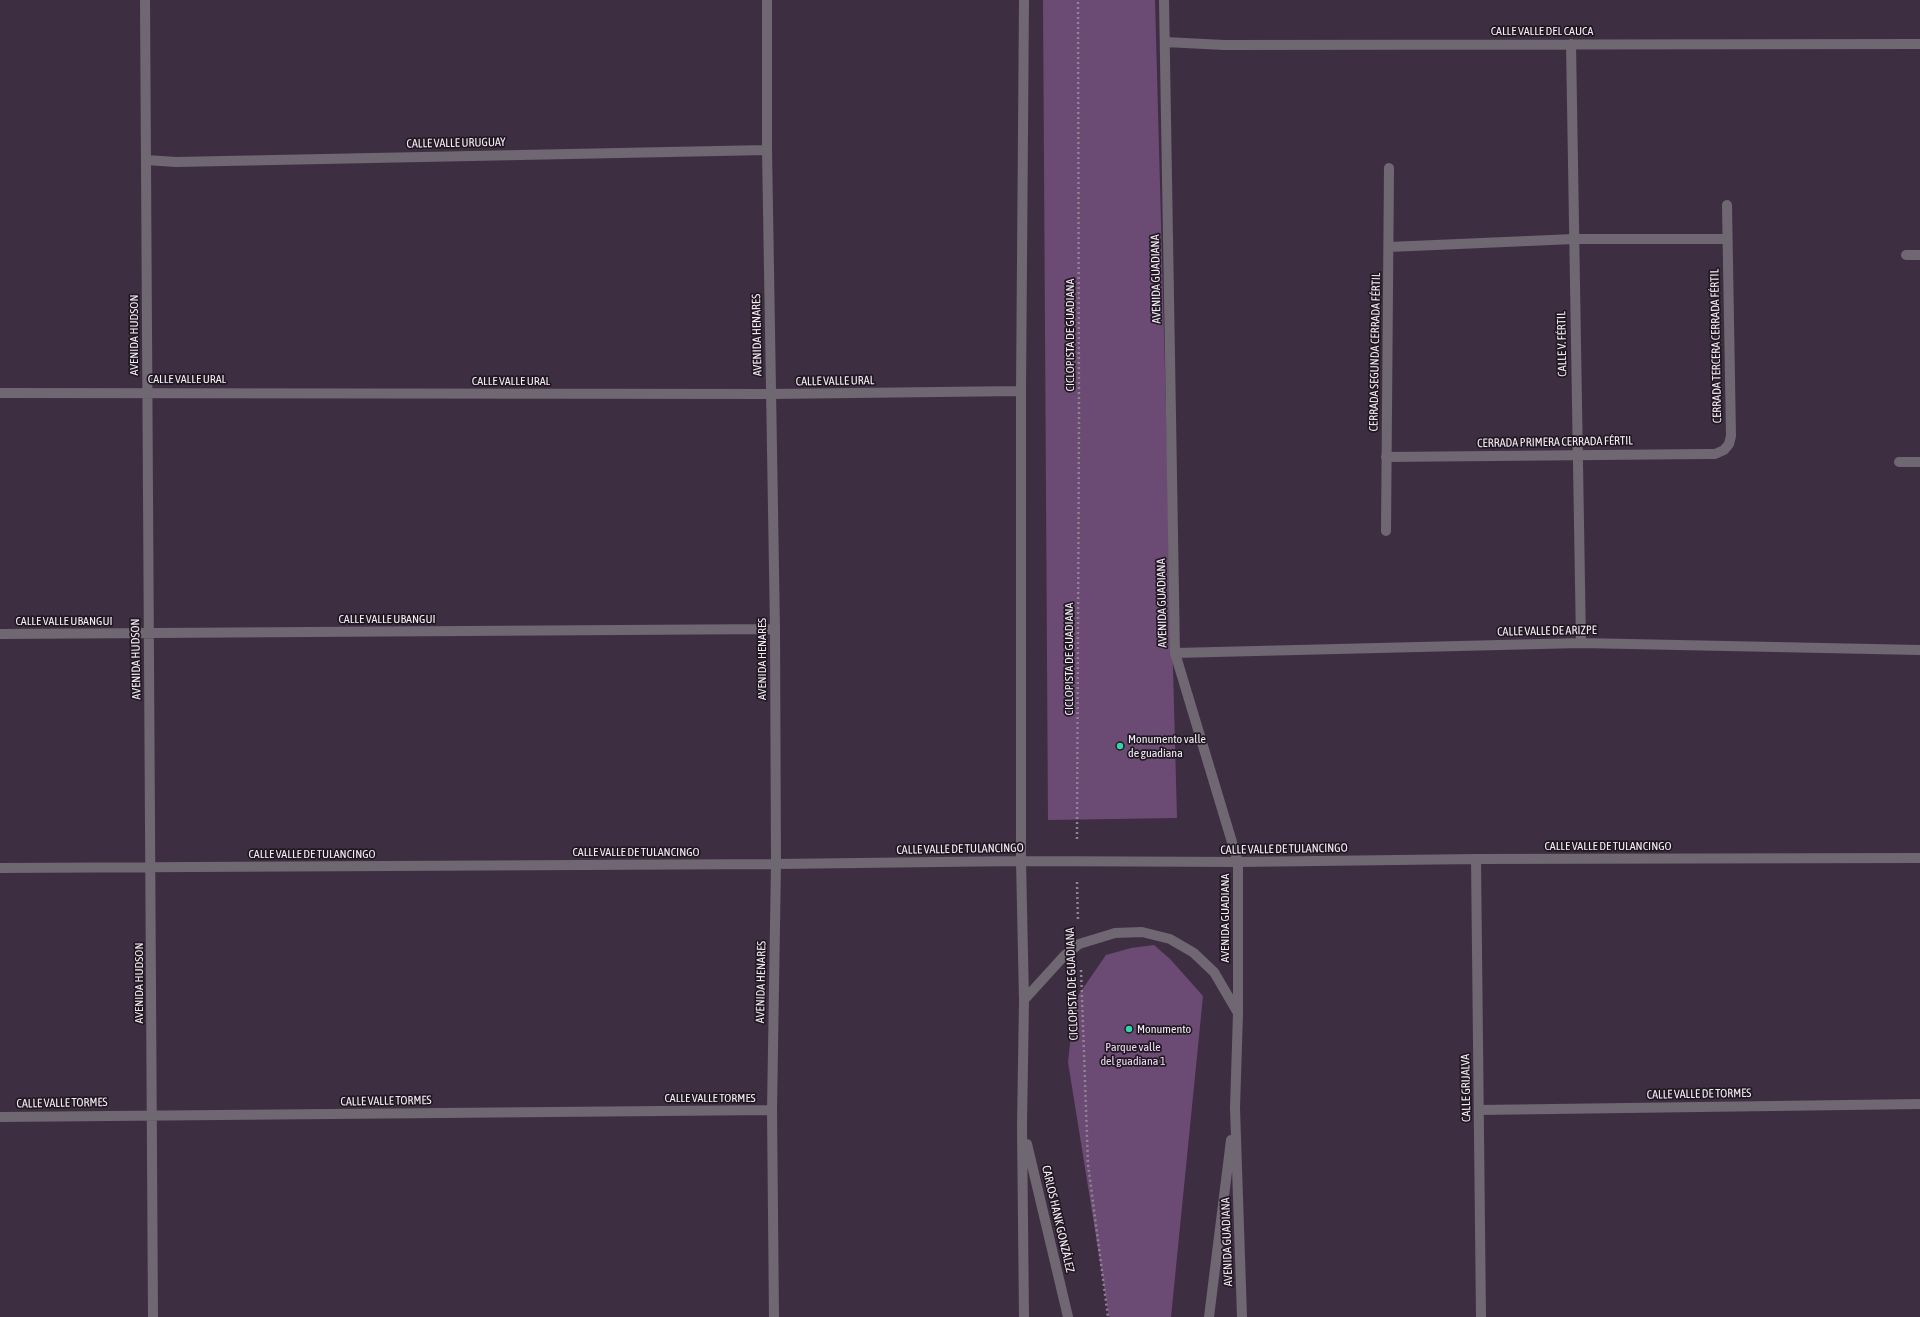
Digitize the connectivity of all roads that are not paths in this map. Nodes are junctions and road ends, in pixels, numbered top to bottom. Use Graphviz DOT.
graph roads {
  1 [pos="145,0"];
  2 [pos="767,0"];
  3 [pos="1024,0"];
  4 [pos="1164,0"];
  5 [pos="1165,42"];
  6 [pos="1571,44"];
  7 [pos="1920,44"];
  8 [pos="767,150"];
  9 [pos="146,160"];
  10 [pos="1389,168"];
  11 [pos="1727,205"];
  12 [pos="1574,239"];
  13 [pos="1727,239"];
  14 [pos="1389,247"];
  15 [pos="1906,255"];
  16 [pos="1920,255"];
  17 [pos="1021,391"];
  18 [pos="147,392"];
  19 [pos="0,393"];
  20 [pos="771,394"];
  21 [pos="1724,450"];
  22 [pos="1577,454"];
  23 [pos="1386,457"];
  24 [pos="1899,462"];
  25 [pos="1920,462"];
  26 [pos="1386,531"];
  27 [pos="775,628"];
  28 [pos="0,634"];
  29 [pos="148,634"];
  30 [pos="1581,643"];
  31 [pos="1920,650"];
  32 [pos="1175,653"];
  33 [pos="1920,858"];
  34 [pos="1476,859"];
  35 [pos="1021,861"];
  36 [pos="1238,862"];
  37 [pos="776,864"];
  38 [pos="0,868"];
  39 [pos="151,868"];
  40 [pos="1024,1000"];
  41 [pos="1238,1013"];
  42 [pos="1920,1104"];
  43 [pos="1235,1108"];
  44 [pos="772,1110"];
  45 [pos="1479,1110"];
  46 [pos="153,1115"];
  47 [pos="0,1117"];
  48 [pos="1022,1126"];
  49 [pos="153,1317"];
  50 [pos="774,1317"];
  51 [pos="1024,1317"];
  52 [pos="1068,1317"];
  53 [pos="1209,1317"];
  54 [pos="1242,1317"];
  55 [pos="1481,1317"];
  1 -- 9 [label="street, AVENIDA HUDSON"];
  2 -- 8 [label="street, AVENIDA HENARES"];
  3 -- 17 [label="street"];
  4 -- 5 [label="street, AVENIDA GUADIANA"];
  5 -- 6 [label="street, CALLE VALLE DEL CAUCA"];
  5 -- 32 [label="street, AVENIDA GUADIANA"];
  6 -- 7 [label="street, CALLE VALLE DEL CAUCA"];
  6 -- 12 [label="street, CALLE V. FÉRTIL"];
  8 -- 9 [label="street, CALLE VALLE URUGUAY"];
  8 -- 20 [label="street, AVENIDA HENARES"];
  9 -- 18 [label="street, AVENIDA HUDSON"];
  10 -- 14 [label="street, CERRADA SEGUNDA CERRADA FÉRTIL"];
  11 -- 13 [label="street, CERRADA TERCERA CERRADA FÉRTIL"];
  12 -- 13 [label="street"];
  12 -- 14 [label="street"];
  12 -- 22 [label="street, CALLE V. FÉRTIL"];
  13 -- 21 [label="street, CERRADA TERCERA CERRADA FÉRTIL"];
  14 -- 23 [label="street, CERRADA SEGUNDA CERRADA FÉRTIL"];
  15 -- 16 [label="street"];
  17 -- 20 [label="street, CALLE VALLE URAL"];
  17 -- 35 [label="street"];
  18 -- 19 [label="street, CALLE VALLE URAL"];
  18 -- 20 [label="street, CALLE VALLE URAL"];
  18 -- 29 [label="street, AVENIDA HUDSON"];
  20 -- 27 [label="street, AVENIDA HENARES"];
  21 -- 22 [label="street, CERRADA PRIMERA CERRADA FÉRTIL"];
  22 -- 23 [label="street, CERRADA PRIMERA CERRADA FÉRTIL"];
  22 -- 30 [label="street, CALLE V. FÉRTIL"];
  23 -- 26 [label="street, CERRADA SEGUNDA CERRADA FÉRTIL"];
  24 -- 25 [label="street"];
  27 -- 29 [label="street, CALLE VALLE UBANGUI"];
  27 -- 37 [label="street, AVENIDA HENARES"];
  28 -- 29 [label="street, CALLE VALLE UBANGUI"];
  29 -- 39 [label="street, AVENIDA HUDSON"];
  30 -- 31 [label="street, CALLE VALLE DE ARIZPE"];
  30 -- 32 [label="street, CALLE VALLE DE ARIZPE"];
  32 -- 36 [label="street, AVENIDA GUADIANA"];
  33 -- 34 [label="street, CALLE VALLE DE TULANCINGO"];
  34 -- 36 [label="street, CALLE VALLE DE TULANCINGO"];
  34 -- 45 [label="street, CALLE GRIJALVA"];
  35 -- 36 [label="street, CALLE VALLE DE TULANCINGO"];
  35 -- 37 [label="street, CALLE VALLE DE TULANCINGO"];
  35 -- 40 [label="street"];
  36 -- 41 [label="street, AVENIDA GUADIANA"];
  37 -- 39 [label="street, CALLE VALLE DE TULANCINGO"];
  37 -- 44 [label="street, AVENIDA HENARES"];
  38 -- 39 [label="street, CALLE VALLE DE TULANCINGO"];
  39 -- 46 [label="street, AVENIDA HUDSON"];
  40 -- 41 [label="street"];
  40 -- 48 [label="street"];
  41 -- 43 [label="street, AVENIDA GUADIANA"];
  42 -- 45 [label="street, CALLE VALLE DE TORMES"];
  43 -- 53 [label="street"];
  43 -- 54 [label="street, AVENIDA GUADIANA"];
  44 -- 46 [label="street, CALLE VALLE TORMES"];
  44 -- 50 [label="street, AVENIDA HENARES"];
  45 -- 55 [label="street, CALLE GRIJALVA"];
  46 -- 47 [label="street, CALLE VALLE TORMES"];
  46 -- 49 [label="street, AVENIDA HUDSON"];
  48 -- 51 [label="street"];
  48 -- 52 [label="street, CARLOS HANK GONZÁLEZ"];
}
